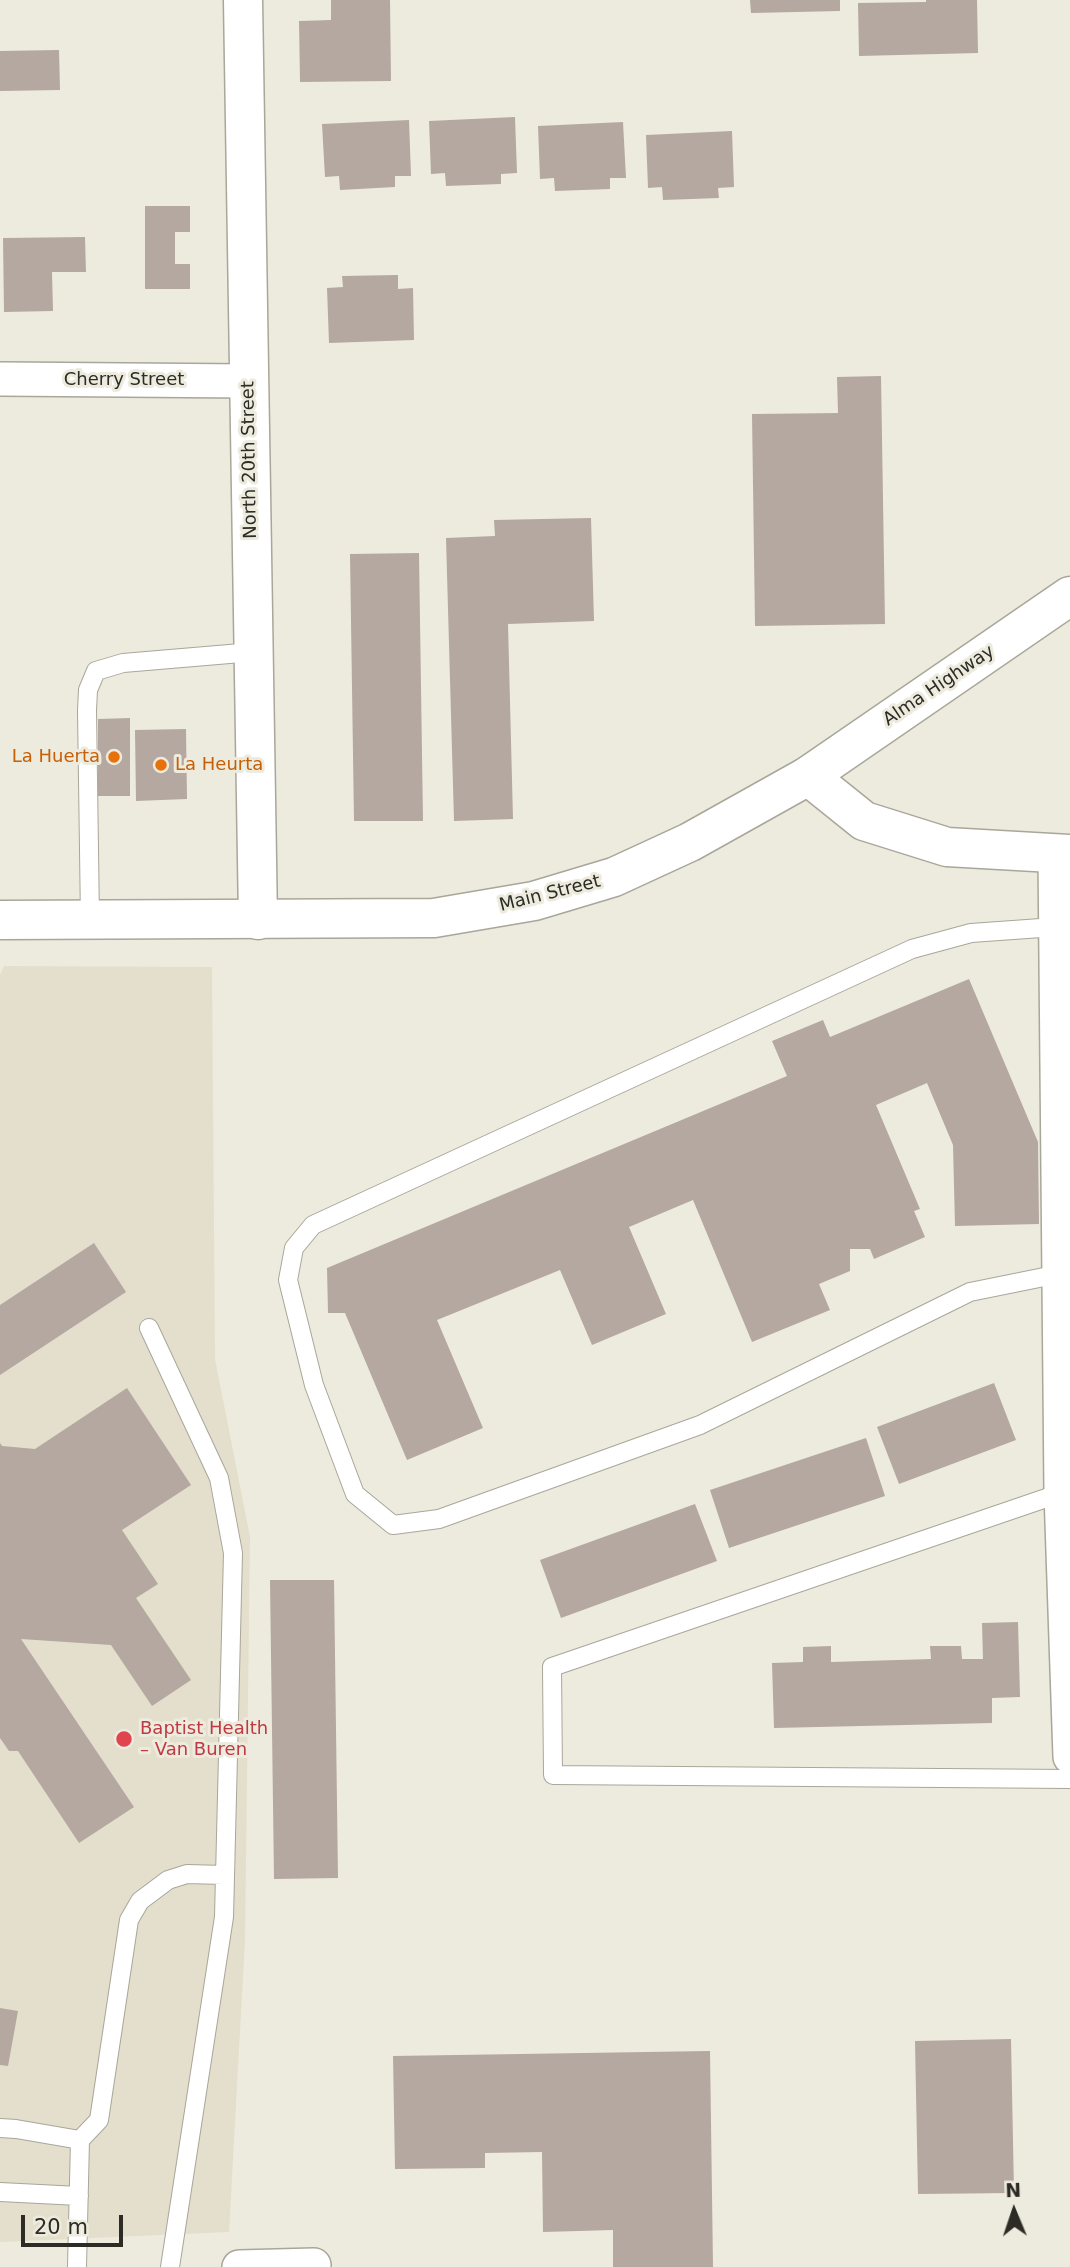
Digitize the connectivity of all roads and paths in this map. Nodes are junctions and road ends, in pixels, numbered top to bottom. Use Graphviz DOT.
graph roads {
  1 [pos="243,0"];
  2 [pos="0,379"];
  3 [pos="249,381"];
  4 [pos="1070,596"];
  5 [pos="253,652"];
  6 [pos="808,776"];
  7 [pos="1062,854"];
  8 [pos="0,920"];
  9 [pos="90,920"];
  10 [pos="258,920"];
  11 [pos="1055,927"];
  12 [pos="1059,1274"];
  13 [pos="149,1328"];
  14 [pos="1061,1493"];
  15 [pos="1070,1757"];
  16 [pos="1070,1779"];
  17 [pos="225,1875"];
  18 [pos="0,2128"];
  19 [pos="80,2140"];
  20 [pos="0,2192"];
  21 [pos="79,2196"];
  22 [pos="314,2265"];
  23 [pos="77,2267"];
  24 [pos="170,2267"];
  25 [pos="239,2267"];
  1 -- 3 [label="main road, North 20th Street"];
  2 -- 3 [label="street, Cherry Street"];
  3 -- 5 [label="main road, North 20th Street"];
  4 -- 6 [label="main road, Alma Highway"];
  5 -- 9 [label="lane"];
  5 -- 10 [label="main road, North 20th Street"];
  6 -- 7 [label="main road"];
  6 -- 10 [label="main road, Main Street"];
  7 -- 11 [label="street"];
  8 -- 9 [label="main road, Main Street"];
  9 -- 10 [label="main road, Main Street"];
  11 -- 12 [label="street"];
  11 -- 12 [label="lane"];
  12 -- 14 [label="street"];
  13 -- 17 [label="lane"];
  14 -- 15 [label="street"];
  14 -- 16 [label="lane"];
  17 -- 19 [label="lane"];
  17 -- 24 [label="lane"];
  18 -- 19 [label="lane"];
  19 -- 21 [label="lane"];
  20 -- 21 [label="lane"];
  21 -- 23 [label="lane"];
  22 -- 25 [label="street"];
}
